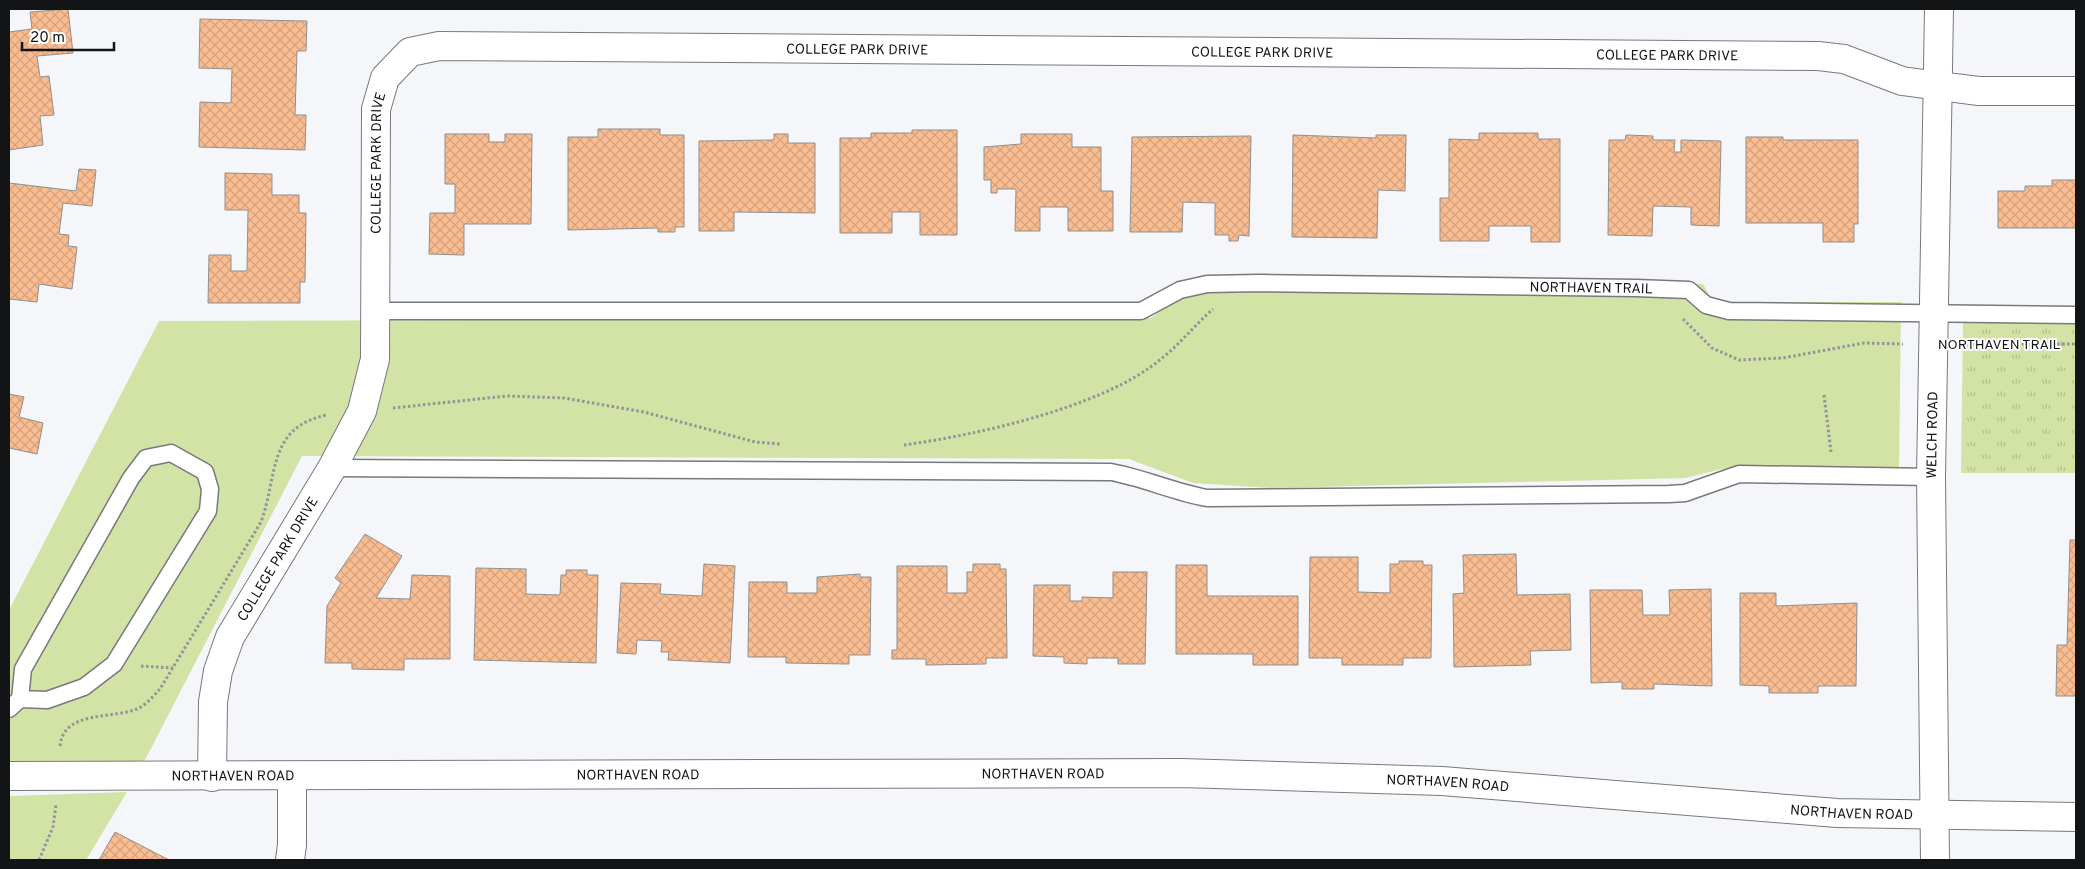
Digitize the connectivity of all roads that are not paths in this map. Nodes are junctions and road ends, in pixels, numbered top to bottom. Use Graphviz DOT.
graph roads {
  1 [pos="1939,9"];
  2 [pos="1939,86"];
  3 [pos="2076,91"];
  4 [pos="376,311"];
  5 [pos="1934,313"];
  6 [pos="2076,315"];
  7 [pos="332,468"];
  8 [pos="1931,477"];
  9 [pos="14,704"];
  10 [pos="9,776"];
  11 [pos="212,777"];
  12 [pos="292,777"];
  13 [pos="1936,816"];
  14 [pos="2076,817"];
  15 [pos="290,860"];
  16 [pos="1935,860"];
  1 -- 2 [label="street, WELCH ROAD"];
  2 -- 3 [label="street, COLLEGE PARK DRIVE"];
  2 -- 4 [label="street, COLLEGE PARK DRIVE"];
  2 -- 5 [label="street, WELCH ROAD"];
  4 -- 5 [label="lane, NORTHAVEN TRAIL"];
  4 -- 7 [label="street, COLLEGE PARK DRIVE"];
  5 -- 6 [label="lane, NORTHAVEN TRAIL"];
  5 -- 8 [label="street, WELCH ROAD"];
  7 -- 8 [label="lane"];
  7 -- 11 [label="street, COLLEGE PARK DRIVE"];
  8 -- 13 [label="street, WELCH ROAD"];
  9 -- 9 [label="lane"];
  10 -- 11 [label="street, NORTHAVEN ROAD"];
  11 -- 12 [label="street, NORTHAVEN ROAD"];
  12 -- 13 [label="street, NORTHAVEN ROAD"];
  12 -- 15 [label="street"];
  13 -- 14 [label="street, NORTHAVEN ROAD"];
  13 -- 16 [label="street, WELCH ROAD"];
}
